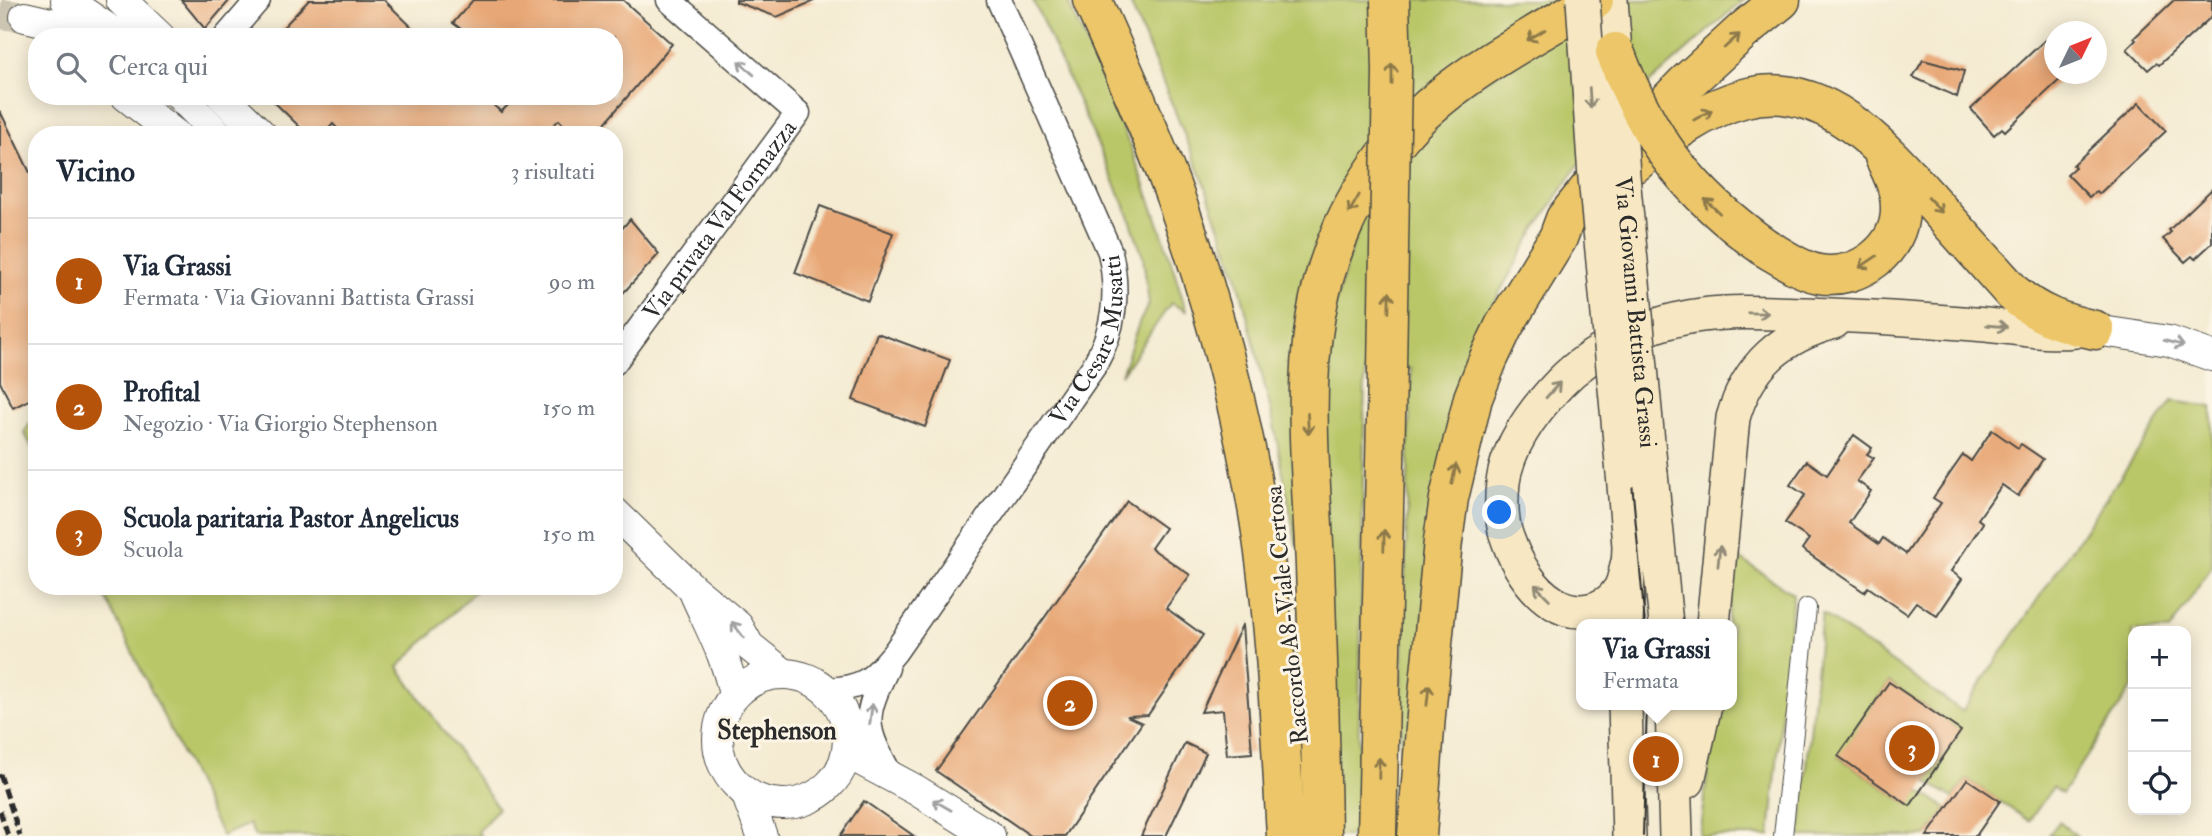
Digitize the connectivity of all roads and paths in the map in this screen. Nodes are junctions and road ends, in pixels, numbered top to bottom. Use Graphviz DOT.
graph roads {
  1 [pos="66,0"];
  2 [pos="121,0"];
  3 [pos="258,0"];
  4 [pos="669,0"];
  5 [pos="999,0"];
  6 [pos="1092,0"];
  7 [pos="1116,0"];
  8 [pos="1390,0"];
  9 [pos="1583,0"];
  10 [pos="1594,0"];
  11 [pos="1611,0"];
  12 [pos="1781,0"];
  13 [pos="21,23"];
  14 [pos="64,28"];
  15 [pos="107,28"];
  16 [pos="151,28"];
  17 [pos="234,28"];
  18 [pos="1615,52"];
  19 [pos="138,105"];
  20 [pos="187,105"];
  21 [pos="231,105"];
  22 [pos="164,126"];
  23 [pos="210,126"];
  24 [pos="252,126"];
  25 [pos="1870,138"];
  26 [pos="1558,238"];
  27 [pos="1871,316"];
  28 [pos="2095,330"];
  29 [pos="623,351"];
  30 [pos="2212,356"];
  31 [pos="1637,474"];
  32 [pos="623,521"];
  33 [pos="1627,565"];
  34 [pos="692,588"];
  35 [pos="1807,608"];
  36 [pos="1626,619"];
  37 [pos="1665,619"];
  38 [pos="1713,619"];
  39 [pos="895,652"];
  40 [pos="783,673"];
  41 [pos="827,690"];
  42 [pos="734,696"];
  43 [pos="1625,710"];
  44 [pos="1672,710"];
  45 [pos="1704,710"];
  46 [pos="847,753"];
  47 [pos="891,776"];
  48 [pos="746,793"];
  49 [pos="1676,832"];
  50 [pos="762,836"];
  51 [pos="990,836"];
  52 [pos="1286,836"];
  53 [pos="1306,836"];
  54 [pos="1322,836"];
  55 [pos="1377,836"];
  56 [pos="1417,836"];
  57 [pos="1629,836"];
  58 [pos="1783,836"];
  1 -- 15 [label="street"];
  2 -- 16 [label="street"];
  3 -- 17 [label="street"];
  29 -- 4 [label="street, Via privata Val Formazza, one-way"];
  5 -- 39 [label="street, Via Cesare Musatti"];
  6 -- 52 [label="highway"];
  7 -- 53 [label="highway, Raccordo A8-Viale Certosa"];
  55 -- 8 [label="highway, one-way, bridge"];
  9 -- 31 [label="main road, Via Giovanni Battista Grassi, one-way, bridge"];
  10 -- 54 [label="highway, one-way"];
  11 -- 18 [label="main road, Via Giovanni Battista Grassi"];
  26 -- 12 [label="highway, one-way"];
  13 -- 14 [label="street"];
  25 -- 18 [label="highway, one-way, bridge"];
  18 -- 31 [label="main road, Via Giovanni Battista Grassi, bridge"];
  19 -- 22 [label="street"];
  20 -- 23 [label="street"];
  21 -- 24 [label="street"];
  26 -- 25 [label="highway, one-way"];
  25 -- 28 [label="highway, one-way"];
  56 -- 26 [label="highway, one-way"];
  27 -- 28 [label="main road, one-way"];
  33 -- 27 [label="main road, one-way"];
  38 -- 27 [label="main road, one-way"];
  28 -- 30 [label="street, one-way"];
  31 -- 33 [label="main road, Via Giovanni Battista Grassi"];
  31 -- 37 [label="main road, Via Giovanni Battista Grassi"];
  32 -- 34 [label="street"];
  33 -- 36 [label="main road, Via Giovanni Battista Grassi"];
  40 -- 34 [label="street, one-way"];
  34 -- 42 [label="street"];
  35 -- 58 [label="street"];
  39 -- 41 [label="street, Via Cesare Musatti"];
  47 -- 39 [label="street, Via Cesare Musatti, one-way"];
  40 -- 41 [label="street"];
  40 -- 42 [label="street"];
  41 -- 46 [label="street"];
  42 -- 48 [label="street"];
  43 -- 57 [label="main road"];
  44 -- 49 [label="main road"];
  45 -- 49 [label="main road"];
  46 -- 47 [label="street"];
  46 -- 48 [label="street"];
  51 -- 47 [label="street, one-way"];
  48 -- 50 [label="street"];
}
